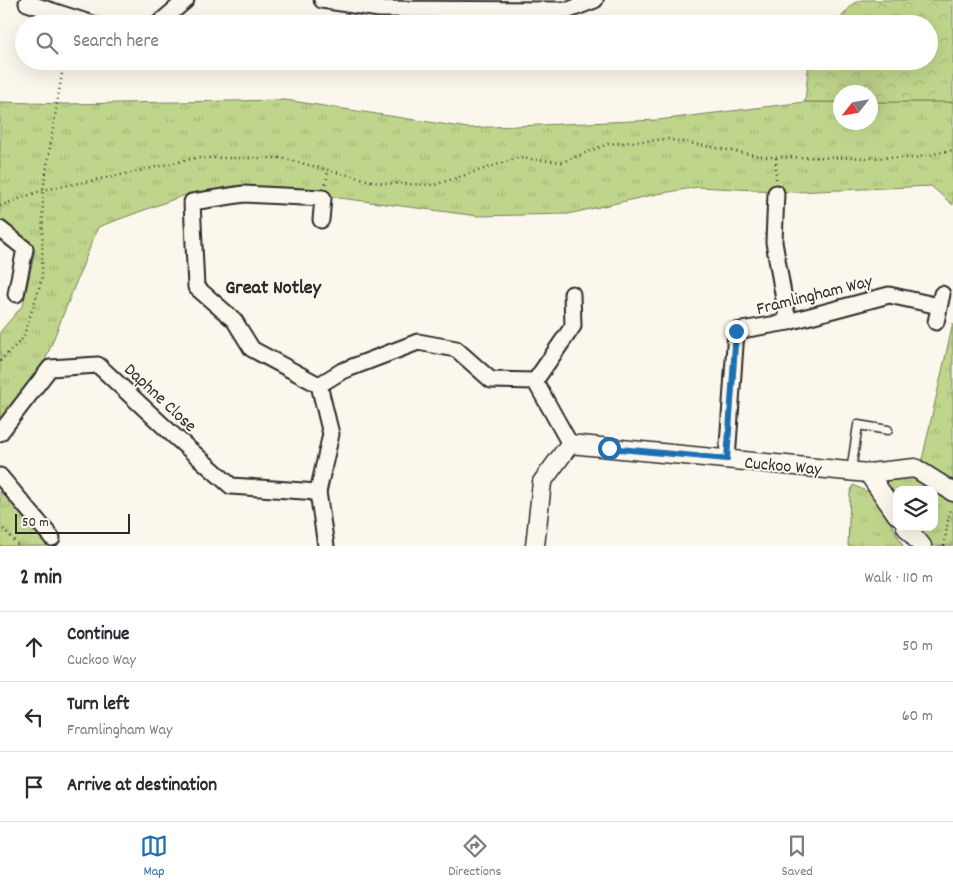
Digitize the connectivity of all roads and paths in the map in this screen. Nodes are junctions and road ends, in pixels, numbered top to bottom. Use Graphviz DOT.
graph roads {
  1 [pos="186,0"];
  2 [pos="322,0"];
  3 [pos="595,0"];
  4 [pos="27,3"];
  5 [pos="65,15"];
  6 [pos="168,15"];
  7 [pos="63,70"];
  8 [pos="953,150"];
  9 [pos="776,157"];
  10 [pos="43,190"];
  11 [pos="776,193"];
  12 [pos="0,206"];
  13 [pos="321,220"];
  14 [pos="0,228"];
  15 [pos="16,294"];
  16 [pos="572,294"];
  17 [pos="788,322"];
  18 [pos="936,322"];
  19 [pos="535,381"];
  20 [pos="319,385"];
  21 [pos="888,430"];
  22 [pos="0,433"];
  23 [pos="570,444"];
  24 [pos="727,459"];
  25 [pos="859,472"];
  26 [pos="0,476"];
  27 [pos="318,492"];
  28 [pos="952,497"];
  29 [pos="893,510"];
  30 [pos="0,524"];
  31 [pos="909,531"];
  32 [pos="52,538"];
  33 [pos="19,546"];
  34 [pos="326,546"];
  35 [pos="535,546"];
  36 [pos="922,546"];
  37 [pos="944,546"];
  1 -- 6 [label="street"];
  2 -- 3 [label="street"];
  4 -- 5 [label="street"];
  7 -- 10 [label="path"];
  8 -- 9 [label="path"];
  9 -- 10 [label="path"];
  9 -- 11 [label="path"];
  10 -- 12 [label="path"];
  11 -- 17 [label="street"];
  13 -- 20 [label="street"];
  14 -- 15 [label="street"];
  16 -- 19 [label="street"];
  17 -- 18 [label="street, Framlingham Way"];
  17 -- 24 [label="street, Framlingham Way"];
  19 -- 20 [label="street"];
  19 -- 23 [label="street"];
  20 -- 27 [label="street"];
  21 -- 25 [label="lane"];
  22 -- 27 [label="street, Daphne Close"];
  23 -- 24 [label="street, Cuckoo Way"];
  23 -- 35 [label="street"];
  24 -- 25 [label="street, Cuckoo Way"];
  25 -- 28 [label="street, Cuckoo Way"];
  25 -- 29 [label="street"];
  26 -- 32 [label="street"];
  27 -- 34 [label="street"];
  28 -- 37 [label="path"];
  30 -- 33 [label="path"];
  31 -- 36 [label="street"];
}
